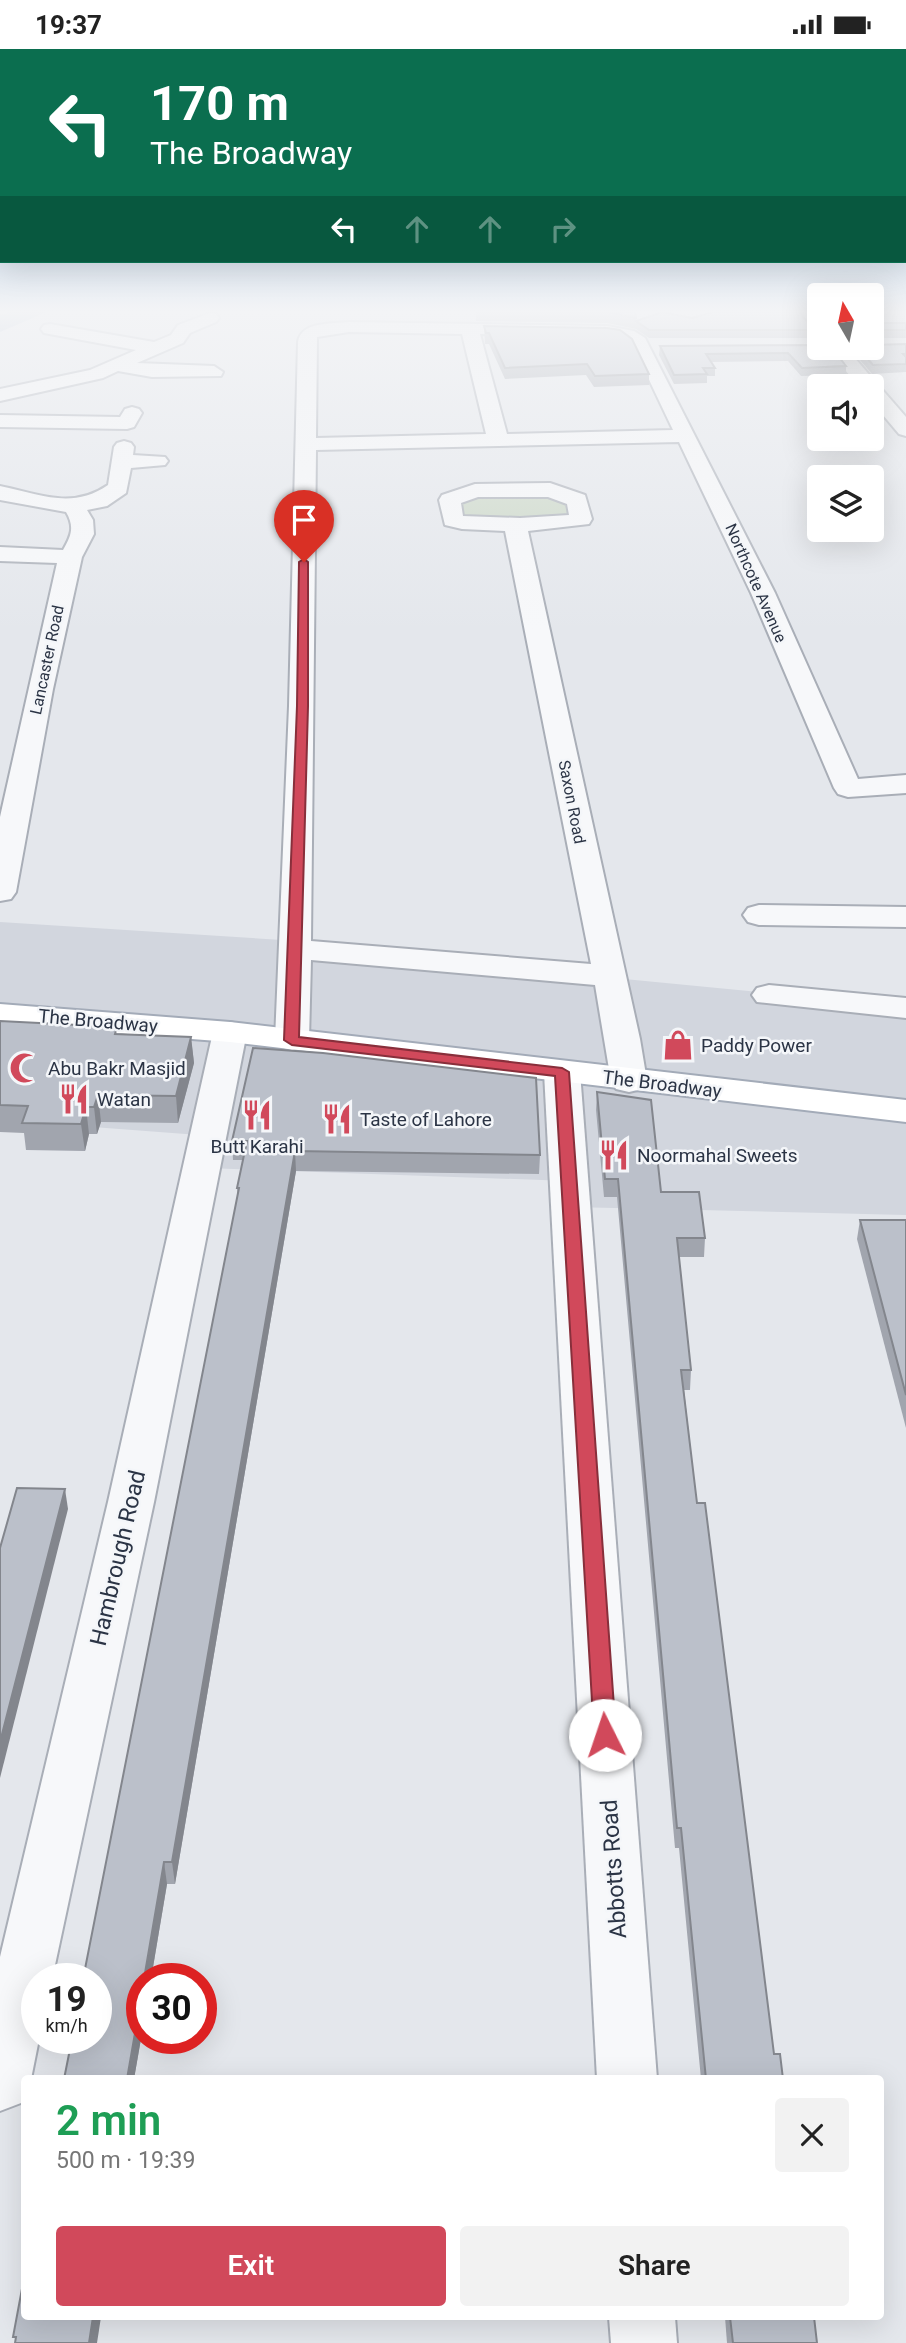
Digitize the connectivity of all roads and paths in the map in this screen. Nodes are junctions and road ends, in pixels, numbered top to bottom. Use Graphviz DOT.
graph roads {
  1 [pos="306,418"];
  2 [pos="492,418"];
  3 [pos="677,418"];
  4 [pos="0,421"];
  5 [pos="126,435"];
  6 [pos="685,436"];
  7 [pos="498,440"];
  8 [pos="306,444"];
  9 [pos="158,461"];
  10 [pos="0,492"];
  11 [pos="74,507"];
  12 [pos="515,523"];
  13 [pos="0,554"];
  14 [pos="70,557"];
  15 [pos="906,784"];
  16 [pos="0,891"];
  17 [pos="759,915"];
  18 [pos="906,917"];
  19 [pos="295,949"];
  20 [pos="609,976"];
  21 [pos="769,995"];
  22 [pos="906,1008"];
  23 [pos="0,1014"];
  24 [pos="230,1032"];
  25 [pos="292,1040"];
  26 [pos="562,1072"];
  27 [pos="629,1081"];
  28 [pos="906,1111"];
  29 [pos="627,2075"];
  30 [pos="0,2083"];
  31 [pos="642,2320"];
  32 [pos="644,2343"];
  1 -- 8 [label="street"];
  2 -- 7 [label="street"];
  3 -- 6 [label="street, Northcote Avenue"];
  4 -- 5 [label="street"];
  5 -- 9 [label="street"];
  5 -- 11 [label="street"];
  6 -- 7 [label="street"];
  6 -- 15 [label="street, Northcote Avenue"];
  7 -- 8 [label="street"];
  8 -- 19 [label="street"];
  10 -- 11 [label="street"];
  11 -- 14 [label="street, Lancaster Road"];
  12 -- 12 [label="street"];
  12 -- 20 [label="street, Saxon Road"];
  13 -- 14 [label="street"];
  14 -- 16 [label="street, Lancaster Road"];
  17 -- 18 [label="street"];
  19 -- 20 [label="street"];
  19 -- 25 [label="street"];
  20 -- 27 [label="street, Saxon Road"];
  21 -- 22 [label="street"];
  23 -- 24 [label="main road, The Broadway"];
  24 -- 25 [label="main road, The Broadway"];
  24 -- 30 [label="street, Hambrough Road"];
  25 -- 26 [label="main road, The Broadway"];
  26 -- 27 [label="main road, The Broadway"];
  26 -- 29 [label="street, Abbotts Road"];
  27 -- 28 [label="main road, The Broadway"];
  31 -- 32 [label="street"];
}
